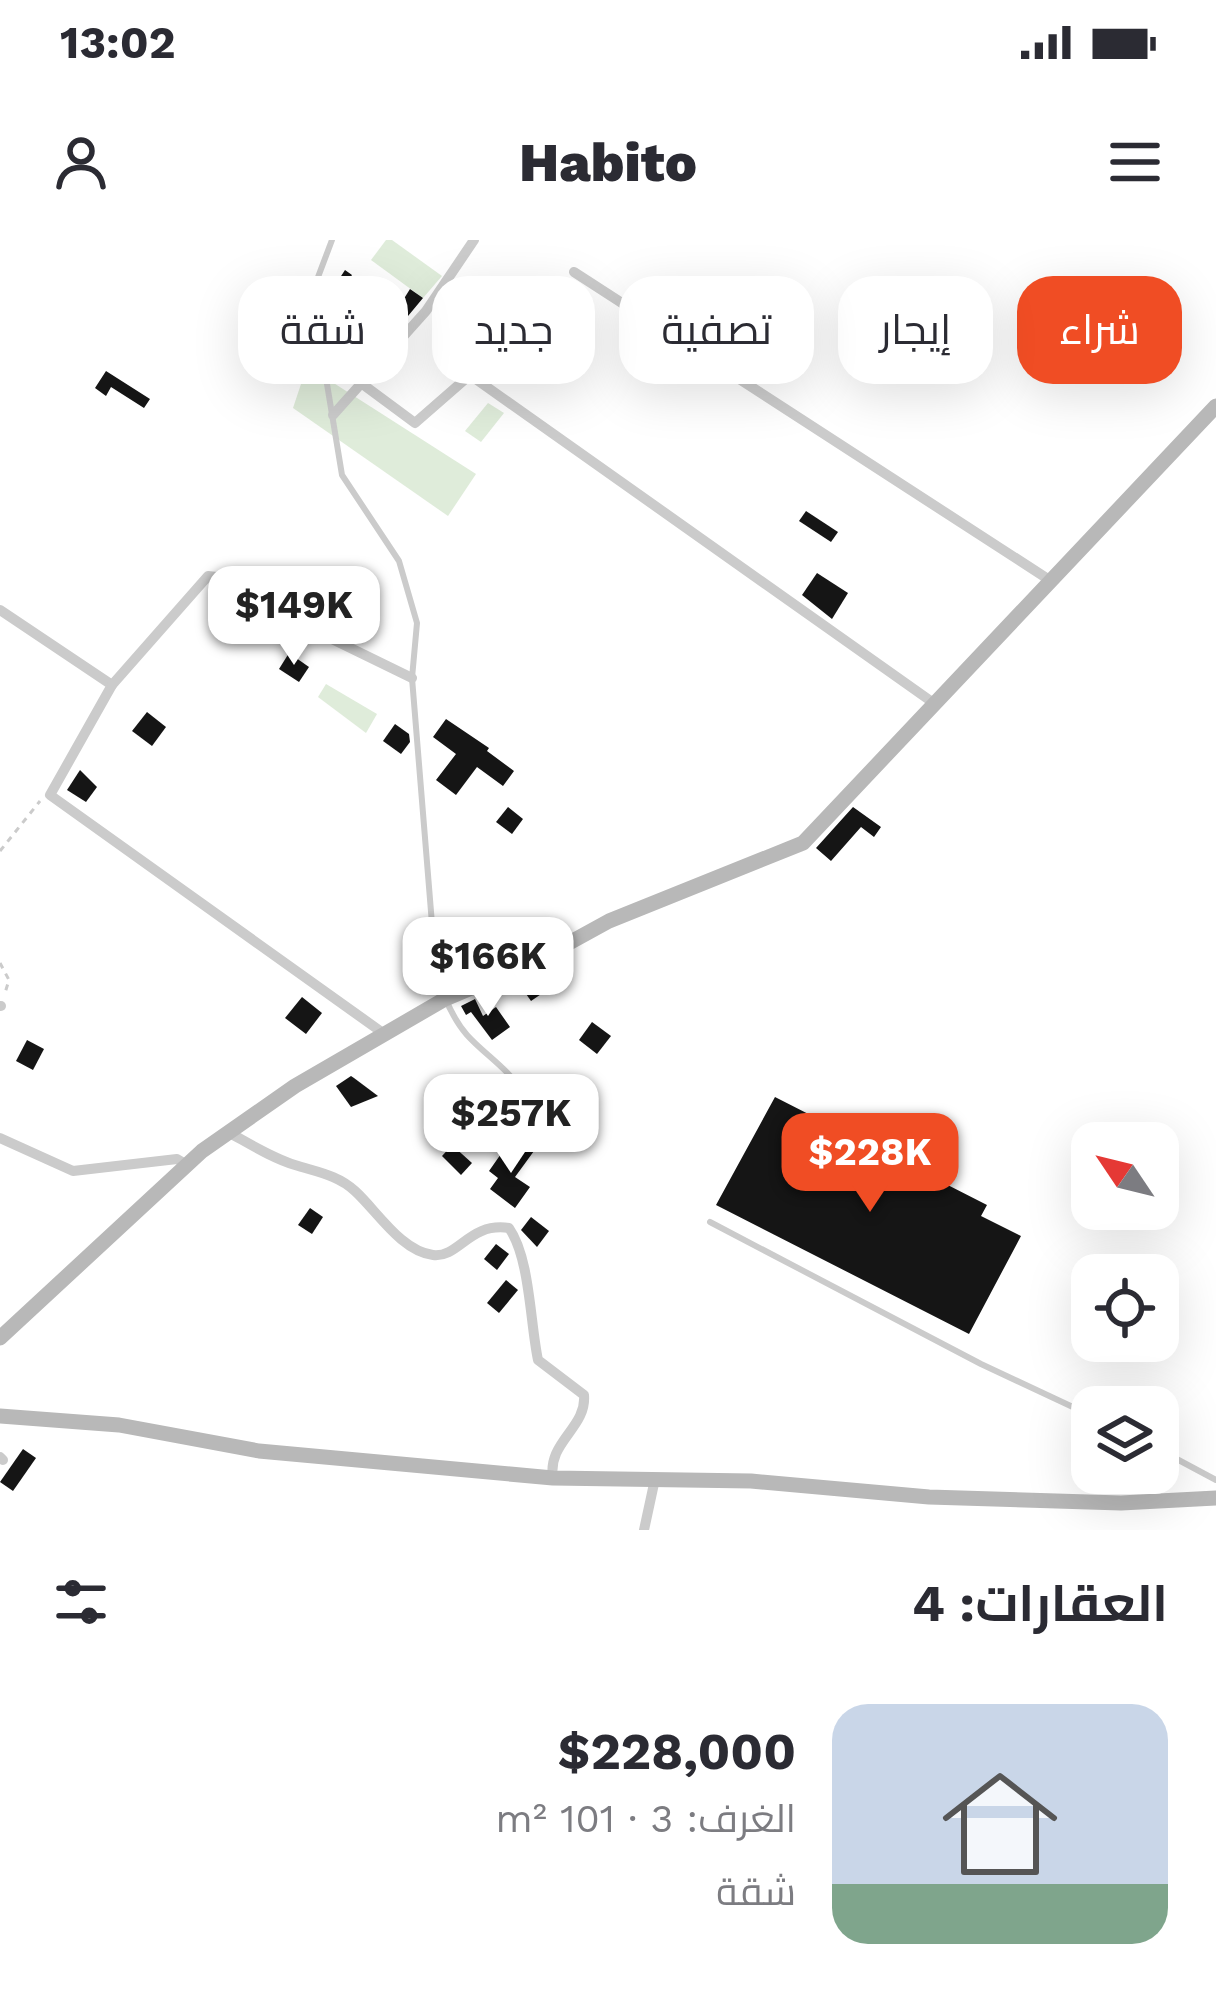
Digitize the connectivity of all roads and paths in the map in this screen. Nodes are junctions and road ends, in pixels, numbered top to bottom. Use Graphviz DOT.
graph roads {
  1 [pos="332,240"];
  2 [pos="474,240"];
  3 [pos="574,272"];
  4 [pos="408,331"];
  5 [pos="360,384"];
  6 [pos="362,384"];
  7 [pos="1216,406"];
  8 [pos="332,416"];
  9 [pos="1051,580"];
  10 [pos="0,610"];
  11 [pos="412,678"];
  12 [pos="112,686"];
  13 [pos="934,704"];
  14 [pos="41,798"];
  15 [pos="0,851"];
  16 [pos="0,962"];
  17 [pos="445,999"];
  18 [pos="0,1006"];
  19 [pos="383,1033"];
  20 [pos="514,1115"];
  21 [pos="228,1132"];
  22 [pos="0,1138"];
  23 [pos="187,1165"];
  24 [pos="710,1222"];
  25 [pos="0,1338"];
  26 [pos="1071,1407"];
  27 [pos="0,1416"];
  28 [pos="1179,1460"];
  29 [pos="553,1478"];
  30 [pos="655,1479"];
  31 [pos="1216,1480"];
  32 [pos="1216,1498"];
  33 [pos="644,1530"];
  1 -- 8 [label="lane"];
  2 -- 4 [label="street"];
  3 -- 9 [label="street"];
  5 -- 8 [label="street"];
  6 -- 13 [label="street"];
  7 -- 9 [label="street"];
  8 -- 11 [label="lane"];
  9 -- 13 [label="street"];
  10 -- 12 [label="street"];
  11 -- 12 [label="street"];
  11 -- 17 [label="lane"];
  12 -- 19 [label="street"];
  13 -- 17 [label="street"];
  14 -- 15 [label="path"];
  16 -- 18 [label="path"];
  17 -- 19 [label="street"];
  17 -- 20 [label="lane"];
  19 -- 21 [label="street"];
  21 -- 23 [label="street"];
  21 -- 29 [label="street"];
  22 -- 23 [label="street"];
  23 -- 25 [label="street"];
  24 -- 26 [label="lane"];
  27 -- 29 [label="street"];
  28 -- 31 [label="lane"];
  29 -- 30 [label="street"];
  30 -- 32 [label="street"];
  30 -- 33 [label="street"];
}
